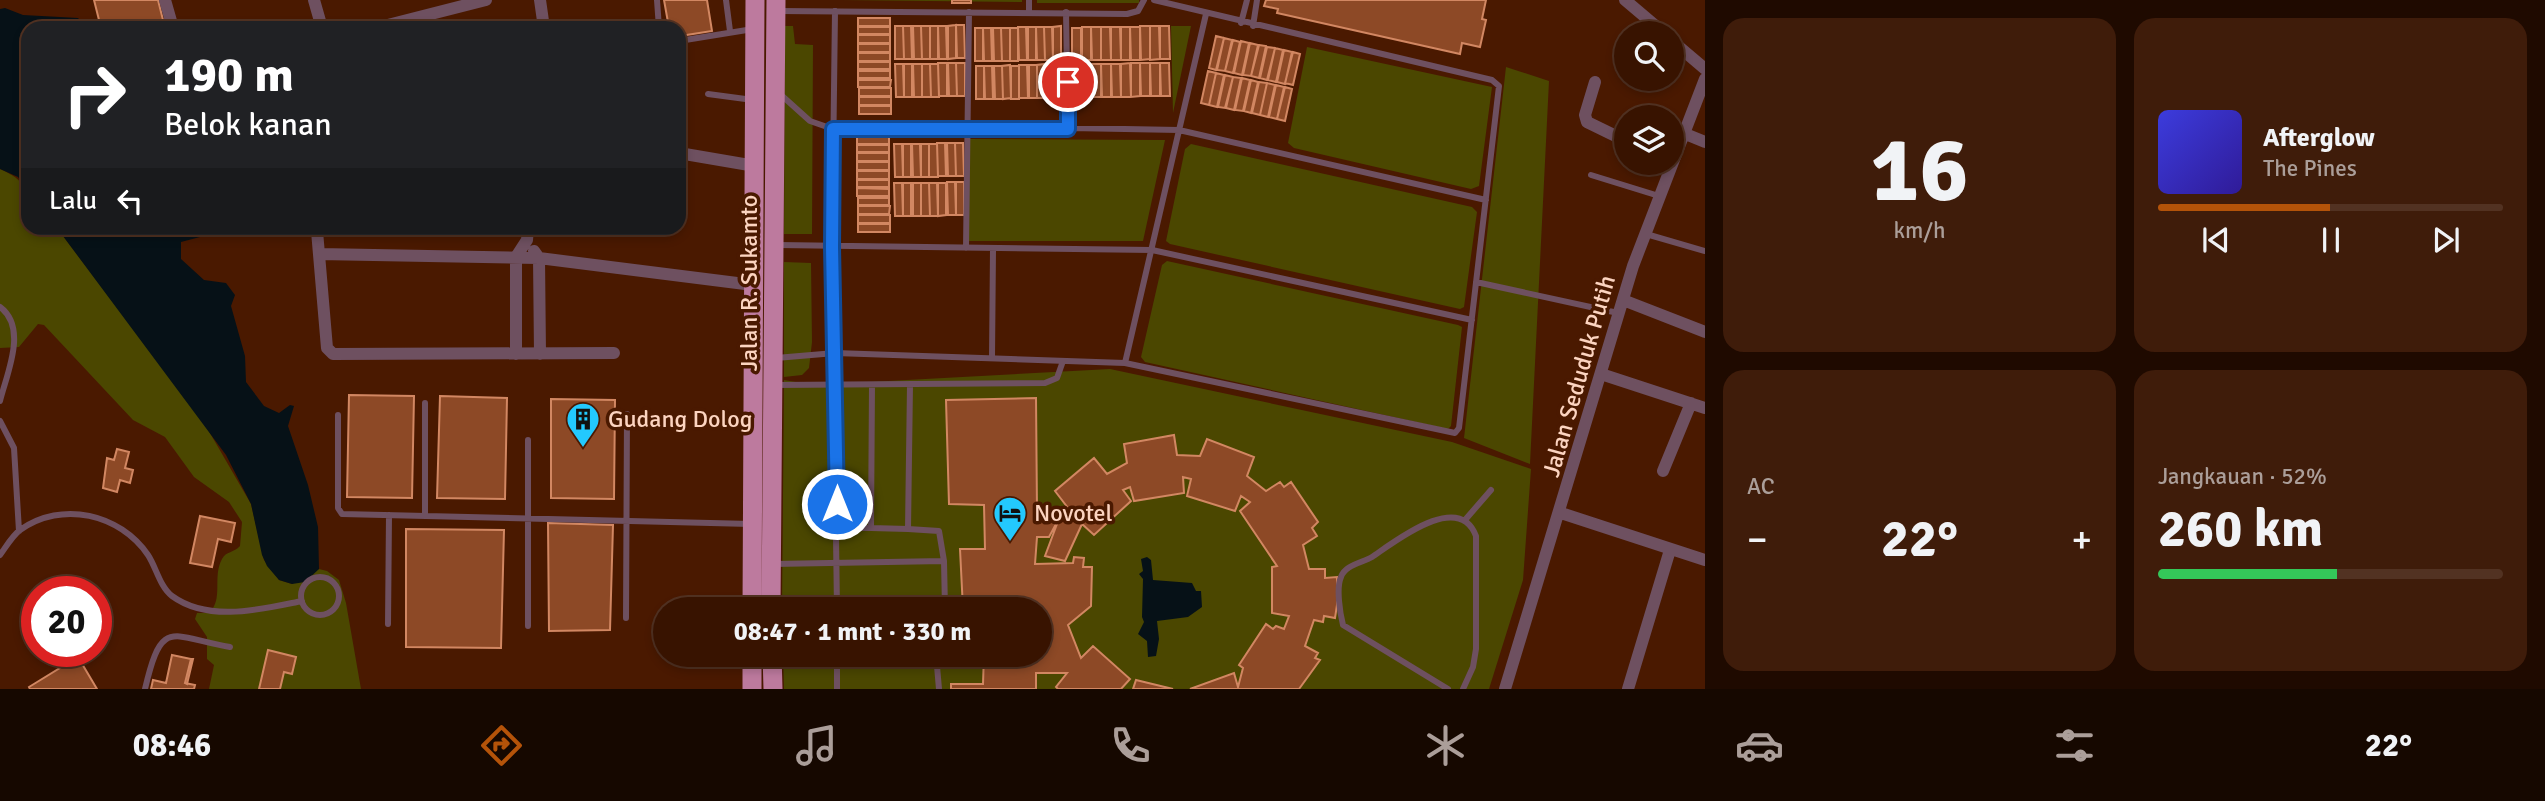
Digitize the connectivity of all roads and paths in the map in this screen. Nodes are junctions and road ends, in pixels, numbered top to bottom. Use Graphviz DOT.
graph roads {
  1 [pos="165,0"];
  2 [pos="314,0"];
  3 [pos="486,0"];
  4 [pos="540,0"];
  5 [pos="657,0"];
  6 [pos="726,0"];
  7 [pos="755,0"];
  8 [pos="1029,0"];
  9 [pos="1144,0"];
  10 [pos="1154,0"];
  11 [pos="1247,0"];
  12 [pos="1257,0"];
  13 [pos="1625,0"];
  14 [pos="776,6"];
  15 [pos="835,11"];
  16 [pos="969,12"];
  17 [pos="1029,12"];
  18 [pos="1066,12"];
  19 [pos="1206,14"];
  20 [pos="171,21"];
  21 [pos="320,21"];
  22 [pos="404,21"];
  23 [pos="543,21"];
  24 [pos="658,21"];
  25 [pos="1650,21"];
  26 [pos="1241,23"];
  27 [pos="1253,26"];
  28 [pos="755,29"];
  29 [pos="730,31"];
  30 [pos="686,40"];
  31 [pos="1684,51"];
  32 [pos="1705,69"];
  33 [pos="1705,79"];
  34 [pos="1595,82"];
  35 [pos="776,90"];
  36 [pos="708,94"];
  37 [pos="755,100"];
  38 [pos="1700,104"];
  39 [pos="968,127"];
  40 [pos="833,129"];
  41 [pos="1068,129"];
  42 [pos="1179,130"];
  43 [pos="1684,131"];
  44 [pos="1684,133"];
  45 [pos="1614,135"];
  46 [pos="1705,142"];
  47 [pos="686,154"];
  48 [pos="755,166"];
  49 [pos="1591,175"];
  50 [pos="1667,175"];
  51 [pos="1659,197"];
  52 [pos="1486,200"];
  53 [pos="1646,234"];
  54 [pos="317,235"];
  55 [pos="527,235"];
  56 [pos="528,235"];
  57 [pos="773,245"];
  58 [pos="832,247"];
  59 [pos="967,248"];
  60 [pos="993,248"];
  61 [pos="1152,250"];
  62 [pos="1705,251"];
  63 [pos="319,254"];
  64 [pos="516,257"];
  65 [pos="539,258"];
  66 [pos="1476,282"];
  67 [pos="752,285"];
  68 [pos="0,307"];
  69 [pos="1621,307"];
  70 [pos="1472,320"];
  71 [pos="1705,332"];
  72 [pos="614,353"];
  73 [pos="835,353"];
  74 [pos="516,354"];
  75 [pos="540,354"];
  76 [pos="773,358"];
  77 [pos="992,358"];
  78 [pos="1063,361"];
  79 [pos="1125,363"];
  80 [pos="1601,374"];
  81 [pos="836,384"];
  82 [pos="773,385"];
  83 [pos="872,385"];
  84 [pos="910,385"];
  85 [pos="0,401"];
  86 [pos="425,403"];
  87 [pos="1691,403"];
  88 [pos="1705,408"];
  89 [pos="627,414"];
  90 [pos="338,415"];
  91 [pos="0,421"];
  92 [pos="528,440"];
  93 [pos="1663,471"];
  94 [pos="1492,490"];
  95 [pos="1561,513"];
  96 [pos="389,515"];
  97 [pos="425,516"];
  98 [pos="527,519"];
  99 [pos="1465,520"];
  100 [pos="624,521"];
  101 [pos="752,524"];
  102 [pos="837,528"];
  103 [pos="871,528"];
  104 [pos="908,528"];
  105 [pos="19,531"];
  106 [pos="1670,550"];
  107 [pos="0,555"];
  108 [pos="1705,560"];
  109 [pos="943,561"];
  110 [pos="837,563"];
  111 [pos="771,564"];
  112 [pos="752,597"];
  113 [pos="771,597"];
  114 [pos="837,597"];
  115 [pos="944,597"];
  116 [pos="302,601"];
  117 [pos="626,618"];
  118 [pos="388,624"];
  119 [pos="528,626"];
  120 [pos="230,648"];
  121 [pos="752,667"];
  122 [pos="772,667"];
  123 [pos="837,667"];
  124 [pos="937,667"];
  125 [pos="145,689"];
  126 [pos="752,689"];
  127 [pos="773,689"];
  128 [pos="837,689"];
  129 [pos="939,689"];
  130 [pos="1448,689"];
  131 [pos="1463,689"];
  132 [pos="1506,689"];
  133 [pos="1628,689"];
  1 -- 20 [label="street"];
  2 -- 21 [label="street"];
  3 -- 22 [label="street"];
  4 -- 23 [label="street"];
  5 -- 24 [label="lane"];
  6 -- 29 [label="lane"];
  7 -- 28 [label="highway, Jalan R. Sukamto"];
  8 -- 17 [label="lane"];
  9 -- 18 [label="lane"];
  10 -- 19 [label="lane"];
  11 -- 26 [label="lane"];
  12 -- 27 [label="lane"];
  13 -- 25 [label="street"];
  14 -- 15 [label="lane"];
  14 -- 35 [label="highway, Jalan R. Sukamto"];
  15 -- 16 [label="lane"];
  15 -- 40 [label="lane"];
  16 -- 17 [label="lane"];
  16 -- 39 [label="lane"];
  17 -- 18 [label="lane"];
  18 -- 41 [label="lane"];
  19 -- 26 [label="lane"];
  19 -- 42 [label="lane"];
  26 -- 27 [label="lane"];
  27 -- 52 [label="lane"];
  28 -- 29 [label="lane"];
  28 -- 37 [label="highway, Jalan R. Sukamto"];
  29 -- 30 [label="lane"];
  31 -- 32 [label="street"];
  33 -- 38 [label="street, Jalan Seduduk Putih"];
  34 -- 45 [label="street"];
  35 -- 40 [label="lane"];
  35 -- 57 [label="highway, Jalan R. Sukamto"];
  36 -- 37 [label="lane"];
  37 -- 48 [label="highway, Jalan R. Sukamto"];
  38 -- 43 [label="street, Jalan Seduduk Putih"];
  39 -- 40 [label="lane"];
  39 -- 41 [label="lane"];
  39 -- 59 [label="lane"];
  40 -- 58 [label="lane"];
  41 -- 42 [label="lane"];
  42 -- 52 [label="lane"];
  42 -- 61 [label="lane"];
  44 -- 46 [label="street"];
  47 -- 48 [label="street"];
  48 -- 67 [label="highway, Jalan R. Sukamto"];
  49 -- 51 [label="lane"];
  50 -- 51 [label="street, Jalan Seduduk Putih"];
  51 -- 53 [label="street, Jalan Seduduk Putih"];
  52 -- 66 [label="lane"];
  53 -- 62 [label="lane"];
  53 -- 69 [label="street, Jalan Seduduk Putih"];
  54 -- 63 [label="street"];
  55 -- 64 [label="street"];
  56 -- 65 [label="street"];
  57 -- 58 [label="lane"];
  57 -- 76 [label="highway, Jalan R. Sukamto"];
  58 -- 59 [label="lane"];
  58 -- 73 [label="lane"];
  59 -- 60 [label="lane"];
  60 -- 61 [label="lane"];
  60 -- 77 [label="lane"];
  61 -- 70 [label="lane"];
  61 -- 79 [label="lane"];
  63 -- 64 [label="street"];
  63 -- 74 [label="street"];
  64 -- 65 [label="street"];
  64 -- 74 [label="street"];
  65 -- 67 [label="street"];
  65 -- 75 [label="street"];
  66 -- 69 [label="lane"];
  66 -- 70 [label="lane"];
  67 -- 101 [label="highway, Jalan R. Sukamto"];
  68 -- 85 [label="lane"];
  69 -- 71 [label="street"];
  69 -- 80 [label="street, Jalan Seduduk Putih"];
  70 -- 79 [label="lane"];
  72 -- 75 [label="street"];
  73 -- 76 [label="lane"];
  73 -- 77 [label="lane"];
  73 -- 81 [label="lane"];
  74 -- 75 [label="street"];
  76 -- 82 [label="highway, Jalan R. Sukamto"];
  77 -- 78 [label="lane"];
  78 -- 79 [label="lane"];
  78 -- 84 [label="lane"];
  80 -- 87 [label="street"];
  80 -- 95 [label="street, Jalan Seduduk Putih"];
  81 -- 82 [label="lane"];
  81 -- 83 [label="lane"];
  81 -- 102 [label="lane"];
  82 -- 111 [label="highway, Jalan R. Sukamto"];
  83 -- 84 [label="lane"];
  83 -- 103 [label="lane"];
  84 -- 104 [label="lane"];
  86 -- 97 [label="lane"];
  87 -- 88 [label="street"];
  87 -- 93 [label="street"];
  89 -- 100 [label="lane"];
  90 -- 96 [label="lane"];
  91 -- 105 [label="lane"];
  92 -- 98 [label="lane"];
  94 -- 99 [label="lane"];
  95 -- 106 [label="street"];
  95 -- 132 [label="street, Jalan Seduduk Putih"];
  96 -- 97 [label="lane"];
  96 -- 118 [label="lane"];
  97 -- 98 [label="lane"];
  98 -- 100 [label="lane"];
  98 -- 119 [label="lane"];
  99 -- 130 [label="lane"];
  99 -- 131 [label="lane"];
  100 -- 101 [label="lane"];
  100 -- 117 [label="lane"];
  101 -- 112 [label="highway, Jalan R. Sukamto"];
  102 -- 103 [label="lane"];
  102 -- 110 [label="lane"];
  103 -- 104 [label="lane"];
  104 -- 109 [label="lane"];
  105 -- 107 [label="lane"];
  105 -- 116 [label="lane"];
  106 -- 108 [label="street"];
  106 -- 133 [label="street"];
  109 -- 110 [label="lane"];
  109 -- 115 [label="lane"];
  110 -- 111 [label="lane"];
  110 -- 114 [label="lane"];
  111 -- 113 [label="highway, Jalan R. Sukamto"];
  116 -- 116 [label="lane"];
  120 -- 125 [label="lane"];
  121 -- 126 [label="highway"];
  122 -- 127 [label="highway"];
  123 -- 128 [label="lane"];
  124 -- 129 [label="lane"];
}
